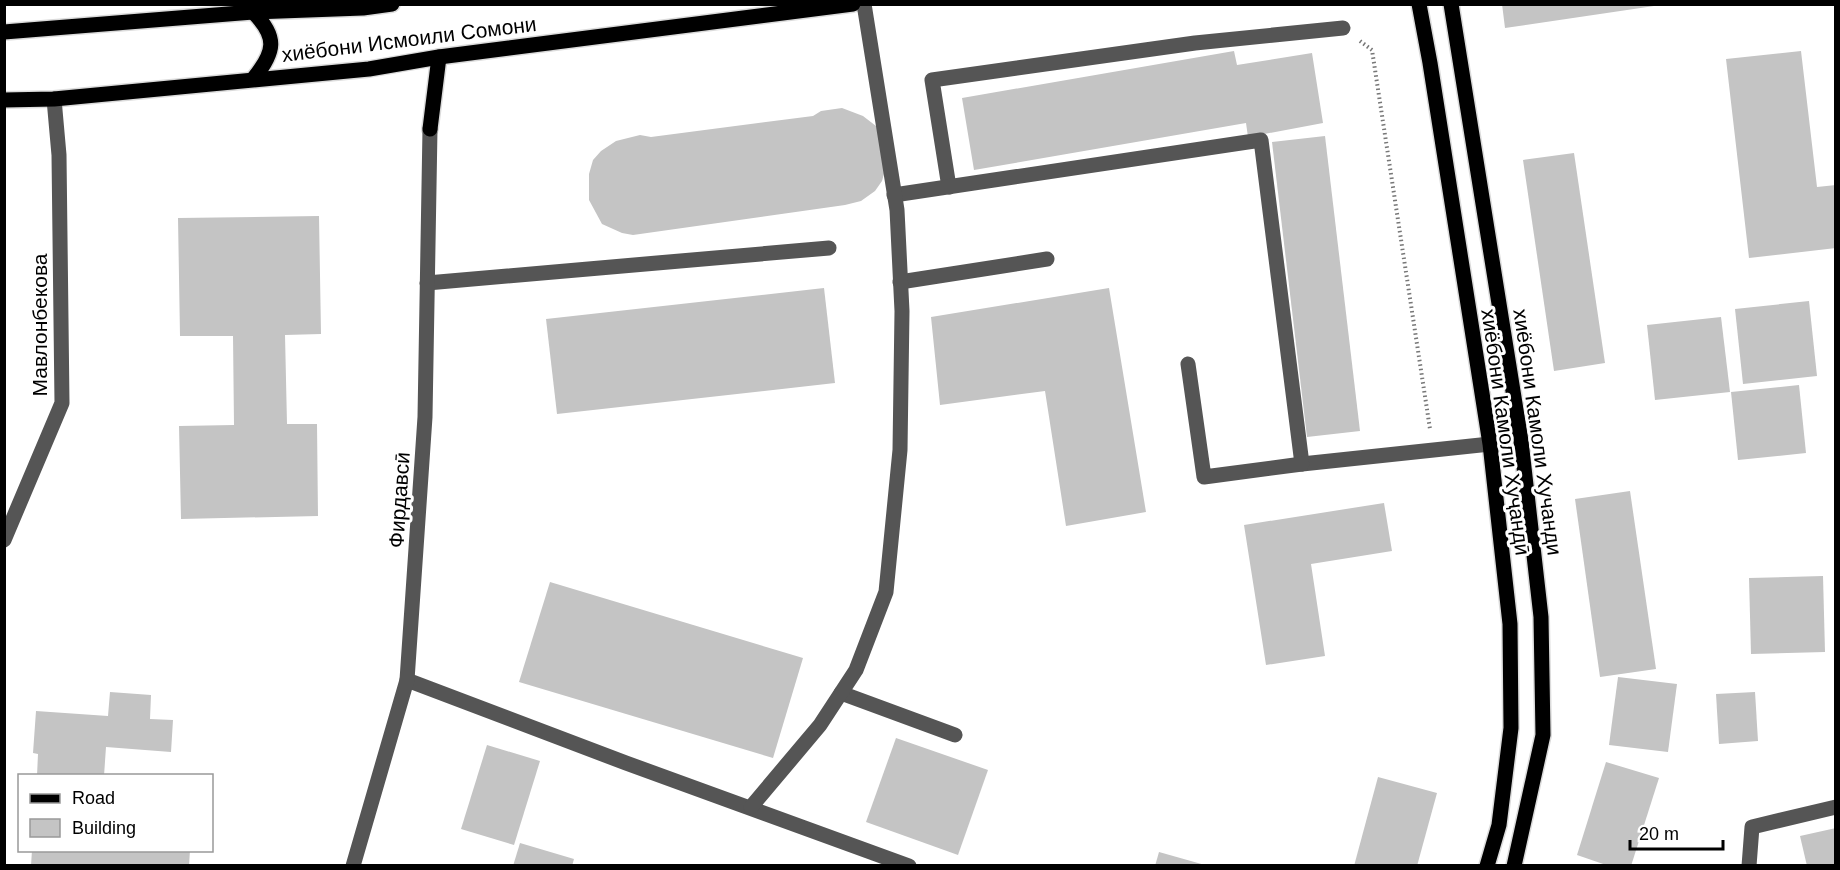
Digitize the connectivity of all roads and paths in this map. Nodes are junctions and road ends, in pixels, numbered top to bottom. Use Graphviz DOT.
graph roads {
  1 [pos="392,4"];
  2 [pos="853,4"];
  3 [pos="864,4"];
  4 [pos="1419,4"];
  5 [pos="1451,4"];
  6 [pos="253,12"];
  7 [pos="1343,28"];
  8 [pos="4,32"];
  9 [pos="439,57"];
  10 [pos="254,78"];
  11 [pos="54,99"];
  12 [pos="4,100"];
  13 [pos="430,129"];
  14 [pos="949,187"];
  15 [pos="894,195"];
  16 [pos="829,248"];
  17 [pos="1047,259"];
  18 [pos="900,282"];
  19 [pos="428,283"];
  20 [pos="1188,364"];
  21 [pos="1490,444"];
  22 [pos="1433,450"];
  23 [pos="1302,464"];
  24 [pos="4,540"];
  25 [pos="407,680"];
  26 [pos="841,693"];
  27 [pos="955,735"];
  28 [pos="751,807"];
  29 [pos="1836,807"];
  30 [pos="353,866"];
  31 [pos="909,866"];
  32 [pos="1488,866"];
  33 [pos="1514,866"];
  34 [pos="1749,866"];
  1 -- 6 [label="main road"];
  2 -- 9 [label="main road, хиёбони Исмоили Сомони"];
  3 -- 15 [label="street"];
  4 -- 21 [label="main road, хиёбони Камоли Хуҷандӣ"];
  5 -- 33 [label="main road, хиёбони Камоли Хучанди"];
  6 -- 8 [label="main road"];
  6 -- 10 [label="main road"];
  7 -- 14 [label="street"];
  7 -- 22 [label="path"];
  9 -- 10 [label="main road, хиёбони Исмоили Сомони"];
  9 -- 13 [label="main road"];
  10 -- 11 [label="main road, хиёбони Исмоили Сомони"];
  11 -- 12 [label="main road, хиёбони Исмоили Сомони"];
  11 -- 24 [label="street, Мавлонбекова"];
  13 -- 19 [label="street, Фирдавсӣ"];
  14 -- 15 [label="street"];
  14 -- 23 [label="street"];
  15 -- 18 [label="street"];
  16 -- 19 [label="street"];
  17 -- 18 [label="street"];
  18 -- 26 [label="street"];
  19 -- 25 [label="street, Фирдавсӣ"];
  20 -- 23 [label="street"];
  21 -- 22 [label="street"];
  21 -- 32 [label="main road, хиёбони Камоли Хуҷандӣ"];
  22 -- 23 [label="street"];
  25 -- 28 [label="street"];
  25 -- 30 [label="street, Фирдавсӣ"];
  26 -- 27 [label="street"];
  26 -- 28 [label="street"];
  28 -- 31 [label="street"];
  29 -- 34 [label="street"];
}
